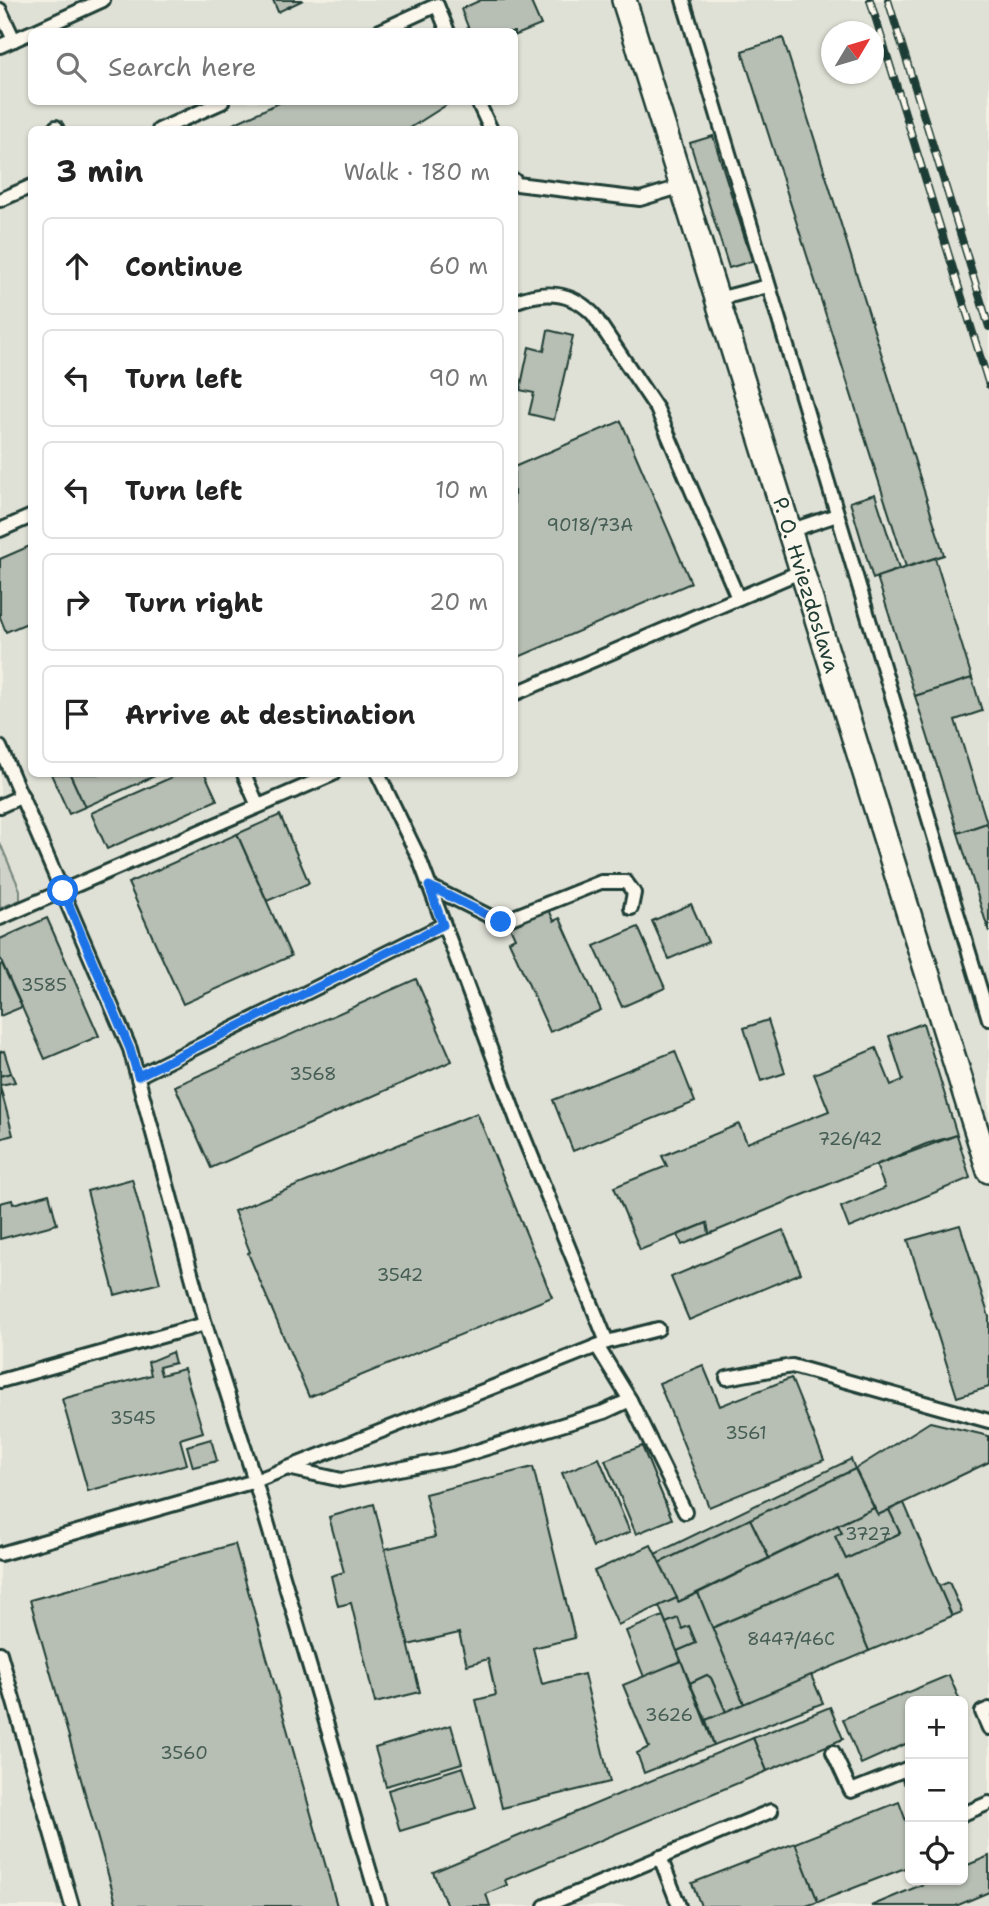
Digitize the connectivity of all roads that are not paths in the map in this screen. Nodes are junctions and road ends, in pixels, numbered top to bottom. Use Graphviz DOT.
graph roads {
  1 [pos="103,0"];
  2 [pos="624,0"];
  3 [pos="683,0"];
  4 [pos="436,3"];
  5 [pos="0,10"];
  6 [pos="41,28"];
  7 [pos="386,28"];
  8 [pos="446,28"];
  9 [pos="28,34"];
  10 [pos="14,40"];
  11 [pos="0,47"];
  12 [pos="215,105"];
  13 [pos="479,105"];
  14 [pos="168,126"];
  15 [pos="489,126"];
  16 [pos="518,184"];
  17 [pos="683,186"];
  18 [pos="28,188"];
  19 [pos="0,200"];
  20 [pos="768,286"];
  21 [pos="718,299"];
  22 [pos="518,300"];
  23 [pos="837,515"];
  24 [pos="28,518"];
  25 [pos="0,530"];
  26 [pos="789,531"];
  27 [pos="802,571"];
  28 [pos="737,598"];
  29 [pos="518,692"];
  30 [pos="0,747"];
  31 [pos="245,777"];
  32 [pos="325,777"];
  33 [pos="378,777"];
  34 [pos="22,796"];
  35 [pos="0,806"];
  36 [pos="258,806"];
  37 [pos="429,886"];
  38 [pos="63,891"];
  39 [pos="631,908"];
  40 [pos="0,918"];
  41 [pos="443,925"];
  42 [pos="989,1019"];
  43 [pos="138,1076"];
  44 [pos="989,1171"];
  45 [pos="205,1324"];
  46 [pos="658,1329"];
  47 [pos="602,1344"];
  48 [pos="727,1378"];
  49 [pos="0,1381"];
  50 [pos="630,1400"];
  51 [pos="989,1421"];
  52 [pos="287,1468"];
  53 [pos="255,1481"];
  54 [pos="685,1512"];
  55 [pos="0,1554"];
  56 [pos="0,1653"];
  57 [pos="989,1709"];
  58 [pos="989,1728"];
  59 [pos="833,1752"];
  60 [pos="905,1769"];
  61 [pos="989,1803"];
  62 [pos="771,1811"];
  63 [pos="968,1812"];
  64 [pos="660,1857"];
  65 [pos="72,1906"];
  66 [pos="380,1906"];
  67 [pos="545,1906"];
  68 [pos="679,1906"];
  1 -- 6 [label="lane"];
  2 -- 17 [label="street, P. O. Hviezdoslava"];
  3 -- 20 [label="lane"];
  4 -- 7 [label="lane"];
  4 -- 8 [label="lane"];
  5 -- 10 [label="lane"];
  9 -- 10 [label="lane"];
  10 -- 11 [label="lane"];
  12 -- 14 [label="lane"];
  13 -- 15 [label="lane"];
  16 -- 17 [label="lane"];
  17 -- 21 [label="street, P. O. Hviezdoslava"];
  18 -- 19 [label="lane"];
  20 -- 21 [label="lane"];
  20 -- 23 [label="lane"];
  21 -- 26 [label="street, P. O. Hviezdoslava"];
  22 -- 28 [label="lane"];
  23 -- 26 [label="lane"];
  23 -- 42 [label="lane"];
  24 -- 25 [label="lane"];
  26 -- 27 [label="street, P. O. Hviezdoslava"];
  27 -- 28 [label="lane"];
  27 -- 44 [label="street, P. O. Hviezdoslava"];
  28 -- 29 [label="lane"];
  30 -- 34 [label="lane"];
  31 -- 36 [label="lane"];
  32 -- 36 [label="lane"];
  33 -- 37 [label="lane"];
  34 -- 35 [label="lane"];
  34 -- 38 [label="lane"];
  36 -- 38 [label="lane"];
  37 -- 39 [label="lane"];
  37 -- 41 [label="lane"];
  38 -- 40 [label="lane"];
  38 -- 43 [label="lane"];
  41 -- 43 [label="lane"];
  41 -- 47 [label="lane"];
  43 -- 45 [label="lane"];
  45 -- 49 [label="lane"];
  45 -- 53 [label="lane"];
  46 -- 47 [label="lane"];
  47 -- 50 [label="lane"];
  47 -- 52 [label="lane"];
  48 -- 51 [label="lane"];
  50 -- 52 [label="lane"];
  50 -- 54 [label="lane"];
  52 -- 53 [label="lane"];
  53 -- 55 [label="lane"];
  53 -- 66 [label="lane"];
  56 -- 65 [label="lane"];
  57 -- 58 [label="lane"];
  59 -- 60 [label="lane"];
  61 -- 63 [label="lane"];
  62 -- 64 [label="lane"];
  64 -- 67 [label="lane"];
  64 -- 68 [label="lane"];
}
